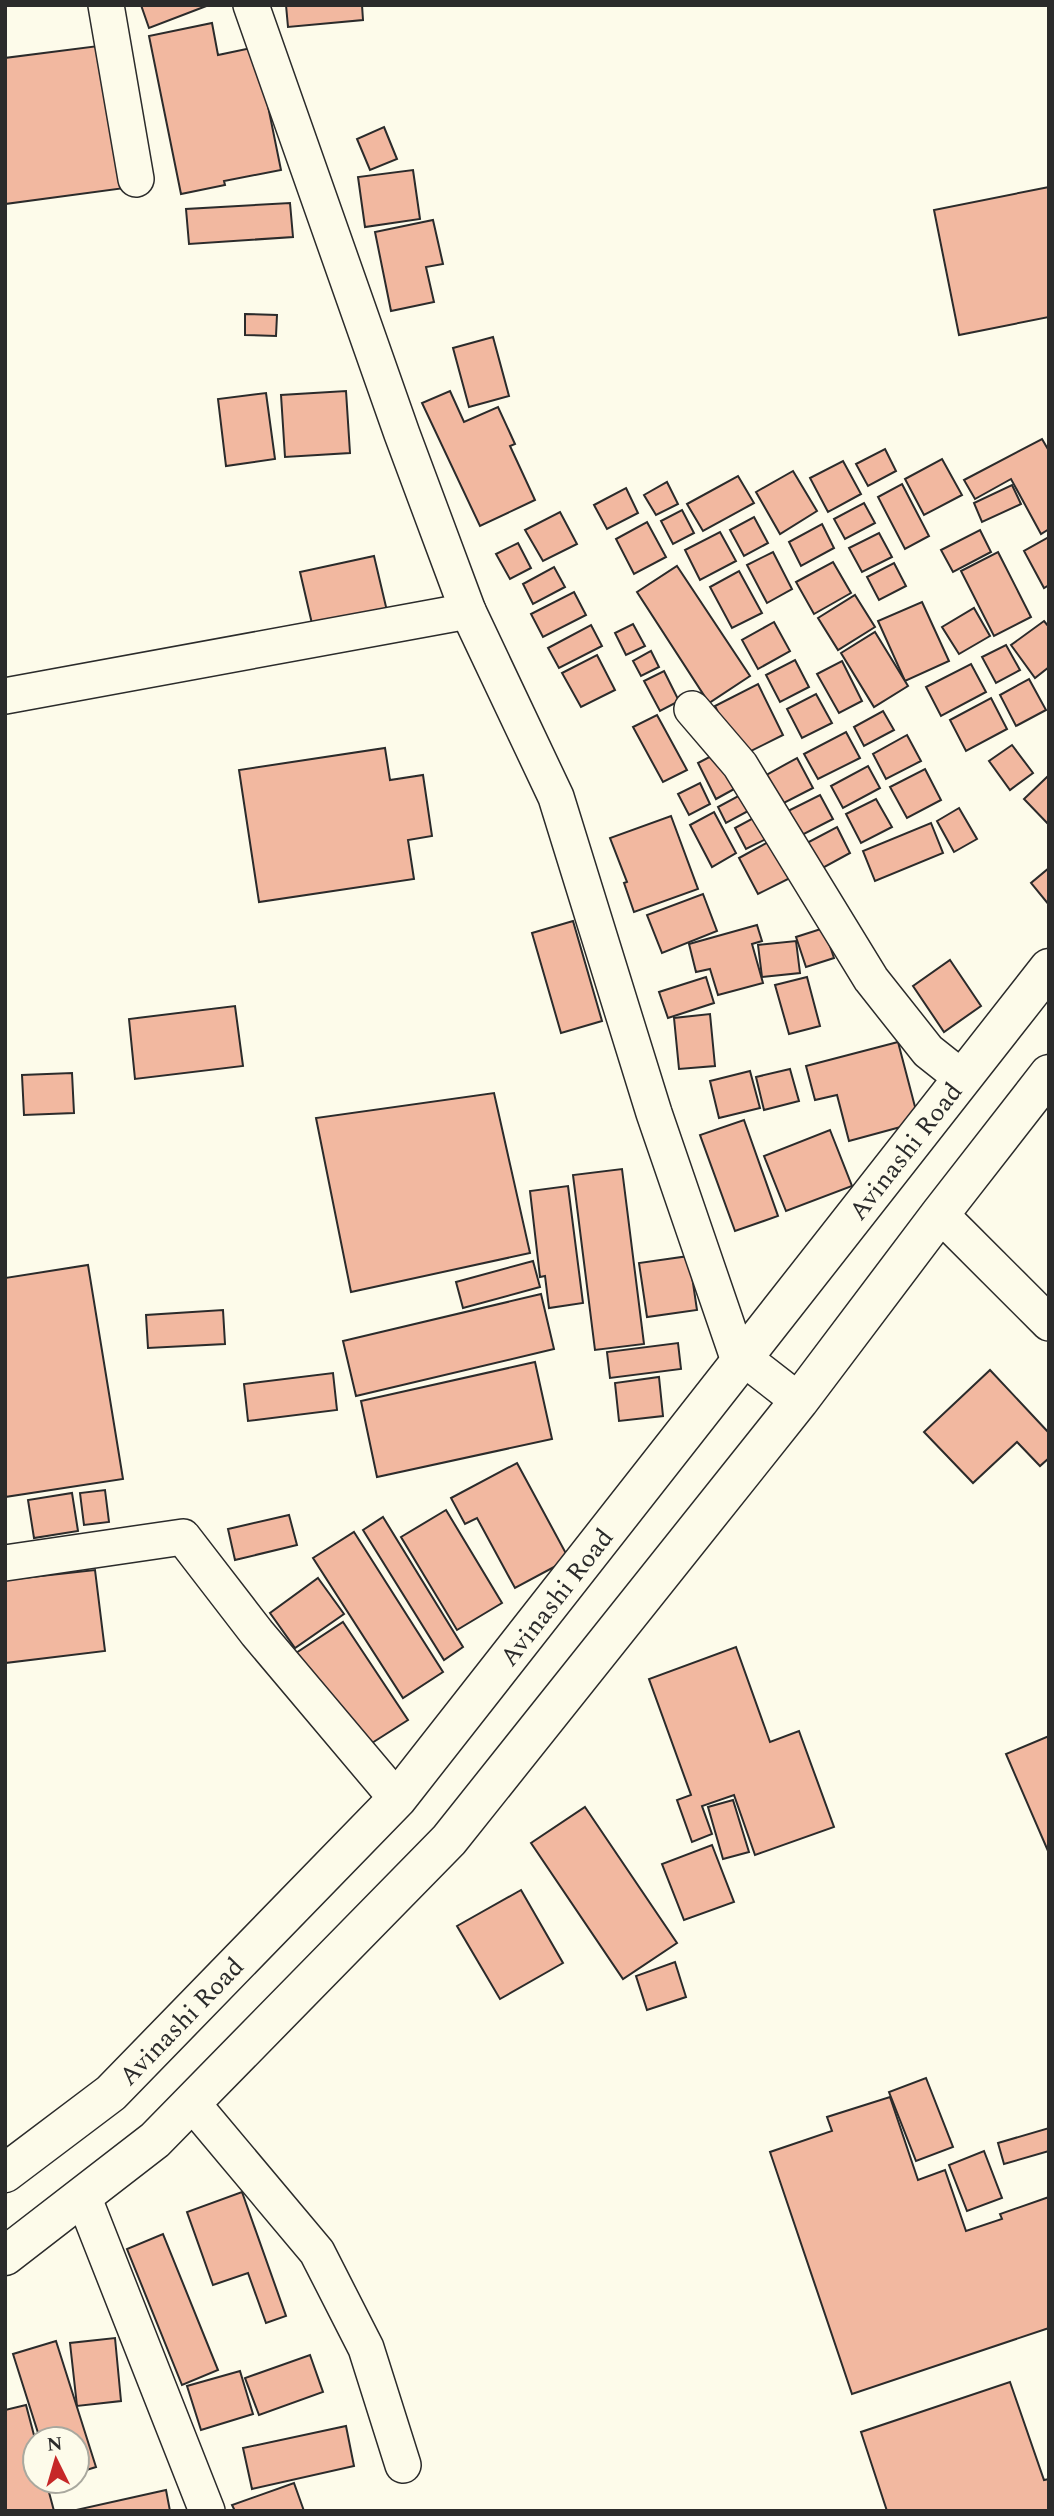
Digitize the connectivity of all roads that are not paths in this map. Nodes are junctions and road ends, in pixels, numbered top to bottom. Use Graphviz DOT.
graph roads {
  1 [pos="107,5"];
  2 [pos="251,5"];
  3 [pos="136,179"];
  4 [pos="468,611"];
  5 [pos="5,696"];
  6 [pos="691,709"];
  7 [pos="1049,968"];
  8 [pos="1049,1074"];
  9 [pos="962,1078"];
  10 [pos="940,1214"];
  11 [pos="1049,1323"];
  12 [pos="743,1358"];
  13 [pos="799,1401"];
  14 [pos="5,1563"];
  15 [pos="397,1799"];
  16 [pos="192,2103"];
  17 [pos="5,2173"];
  18 [pos="83,2196"];
  19 [pos="5,2256"];
  20 [pos="403,2465"];
  21 [pos="207,2511"];
  1 -- 3 [label="street"];
  2 -- 4 [label="street"];
  4 -- 5 [label="street"];
  4 -- 12 [label="street"];
  6 -- 9 [label="street"];
  7 -- 9 [label="main road, Avinashi Road"];
  8 -- 10 [label="main road"];
  9 -- 12 [label="main road, Avinashi Road"];
  10 -- 11 [label="street"];
  10 -- 13 [label="main road"];
  12 -- 13 [label="street"];
  12 -- 15 [label="main road, Avinashi Road"];
  13 -- 16 [label="main road"];
  14 -- 15 [label="street"];
  15 -- 17 [label="main road, Avinashi Road"];
  16 -- 18 [label="main road"];
  16 -- 20 [label="street"];
  18 -- 19 [label="main road"];
  18 -- 21 [label="street"];
}
